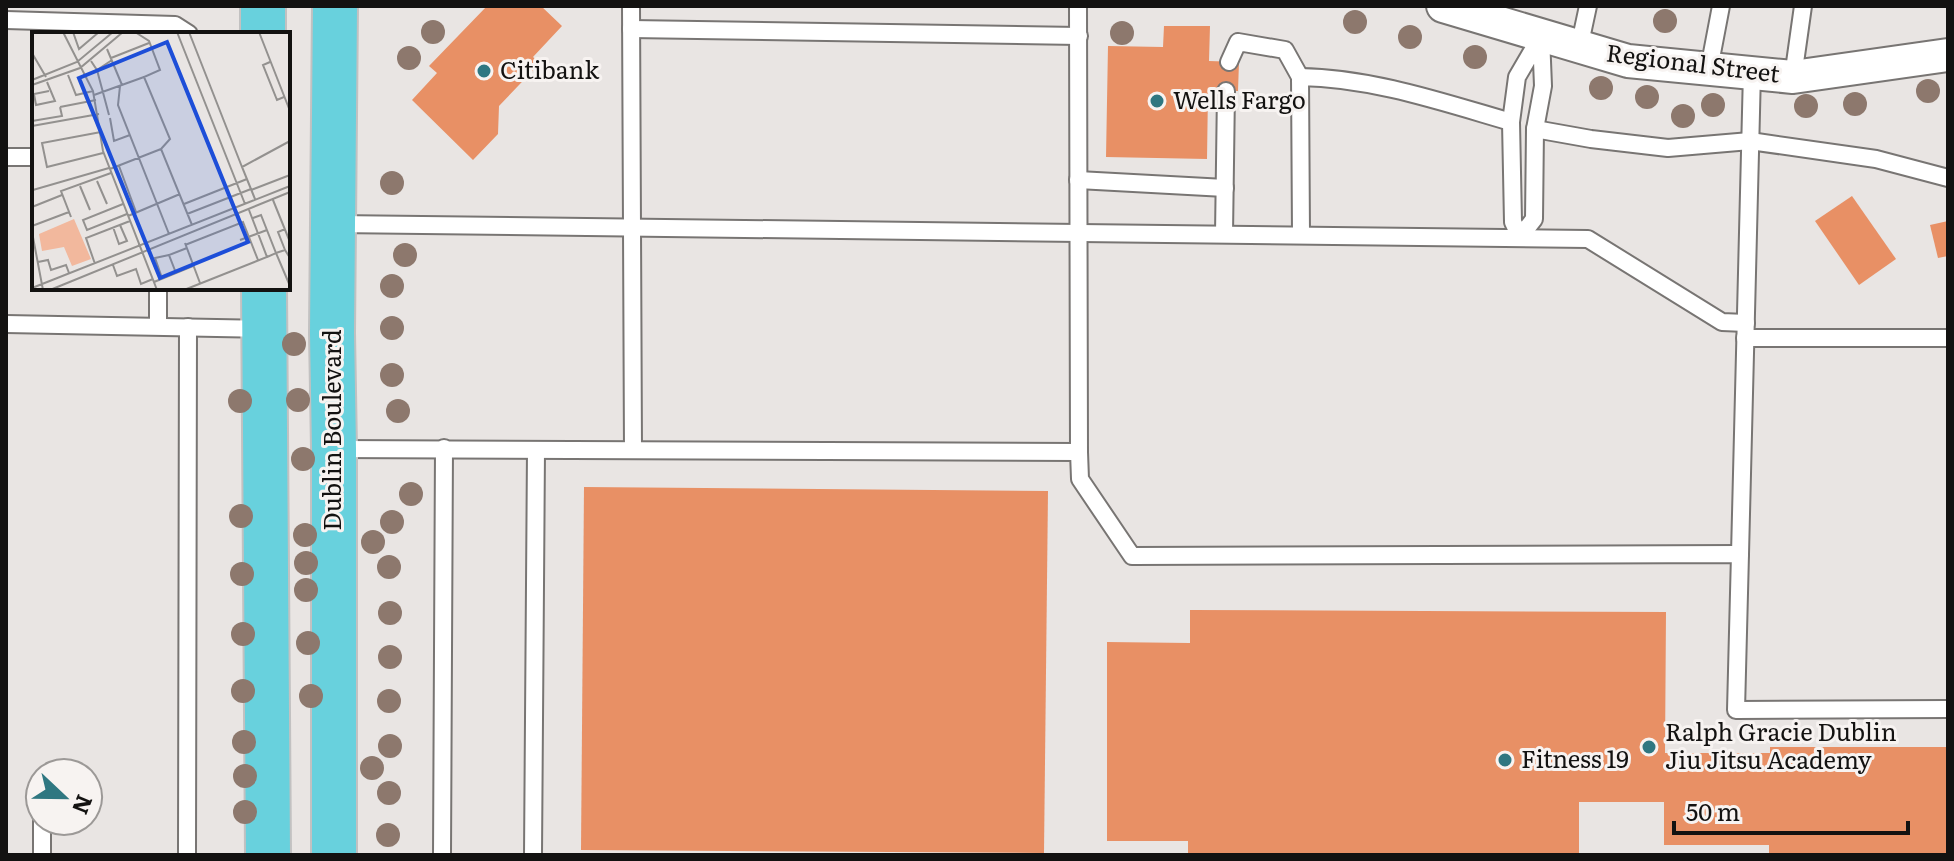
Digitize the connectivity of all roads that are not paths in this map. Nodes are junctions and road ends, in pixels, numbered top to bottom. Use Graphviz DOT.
graph roads {
  1 [pos="263,6"];
  2 [pos="335,6"];
  3 [pos="631,6"];
  4 [pos="1078,6"];
  5 [pos="1443,6"];
  6 [pos="1588,6"];
  7 [pos="1721,6"];
  8 [pos="1803,6"];
  9 [pos="6,20"];
  10 [pos="631,29"];
  11 [pos="186,32"];
  12 [pos="263,32"];
  13 [pos="1079,36"];
  14 [pos="1541,36"];
  15 [pos="1579,48"];
  16 [pos="1948,55"];
  17 [pos="1229,62"];
  18 [pos="1709,69"];
  19 [pos="1752,72"];
  20 [pos="1300,77"];
  21 [pos="1793,77"];
  22 [pos="1226,91"];
  23 [pos="1511,122"];
  24 [pos="1535,129"];
  25 [pos="1750,141"];
  26 [pos="6,157"];
  27 [pos="32,157"];
  28 [pos="1948,178"];
  29 [pos="1078,180"];
  30 [pos="1225,188"];
  31 [pos="333,224"];
  32 [pos="632,227"];
  33 [pos="1079,232"];
  34 [pos="1224,234"];
  35 [pos="1301,234"];
  36 [pos="1520,237"];
  37 [pos="158,290"];
  38 [pos="264,308"];
  39 [pos="6,324"];
  40 [pos="158,326"];
  41 [pos="188,327"];
  42 [pos="1746,330"];
  43 [pos="1948,338"];
  44 [pos="444,448"];
  45 [pos="334,449"];
  46 [pos="536,450"];
  47 [pos="633,450"];
  48 [pos="1079,452"];
  49 [pos="1740,554"];
  50 [pos="1948,709"];
  51 [pos="187,855"];
  52 [pos="268,855"];
  53 [pos="334,855"];
  54 [pos="442,855"];
  55 [pos="533,855"];
  1 -- 12 [label="main road"];
  2 -- 31 [label="main road, Dublin Boulevard"];
  3 -- 10 [label="lane"];
  4 -- 13 [label="lane"];
  5 -- 14 [label="street, Regional Street"];
  6 -- 15 [label="lane"];
  7 -- 18 [label="lane"];
  8 -- 21 [label="lane"];
  9 -- 11 [label="lane"];
  10 -- 13 [label="lane"];
  10 -- 32 [label="lane"];
  13 -- 29 [label="lane"];
  14 -- 15 [label="street, Regional Street"];
  14 -- 23 [label="lane"];
  14 -- 24 [label="lane"];
  15 -- 18 [label="street, Regional Street"];
  16 -- 21 [label="street, Regional Street"];
  17 -- 20 [label="lane"];
  18 -- 19 [label="street, Regional Street"];
  19 -- 21 [label="street, Regional Street"];
  19 -- 25 [label="lane"];
  20 -- 23 [label="lane"];
  20 -- 35 [label="lane"];
  22 -- 30 [label="lane"];
  23 -- 36 [label="lane"];
  24 -- 25 [label="lane"];
  24 -- 36 [label="lane"];
  25 -- 28 [label="lane"];
  25 -- 42 [label="lane"];
  26 -- 27 [label="lane"];
  29 -- 30 [label="lane"];
  29 -- 33 [label="lane"];
  30 -- 34 [label="lane"];
  31 -- 32 [label="lane"];
  31 -- 45 [label="main road, Dublin Boulevard"];
  32 -- 33 [label="lane"];
  32 -- 47 [label="lane"];
  33 -- 34 [label="lane"];
  33 -- 48 [label="lane"];
  34 -- 35 [label="lane"];
  35 -- 36 [label="lane"];
  36 -- 42 [label="lane"];
  37 -- 40 [label="lane"];
  38 -- 41 [label="lane"];
  38 -- 52 [label="main road"];
  39 -- 40 [label="lane"];
  40 -- 41 [label="lane"];
  41 -- 51 [label="lane"];
  42 -- 43 [label="lane"];
  42 -- 49 [label="lane"];
  44 -- 45 [label="lane"];
  44 -- 46 [label="lane"];
  44 -- 54 [label="lane"];
  45 -- 53 [label="main road, Dublin Boulevard"];
  46 -- 47 [label="lane"];
  46 -- 55 [label="lane"];
  47 -- 48 [label="lane"];
  48 -- 49 [label="lane"];
  49 -- 50 [label="lane"];
}
